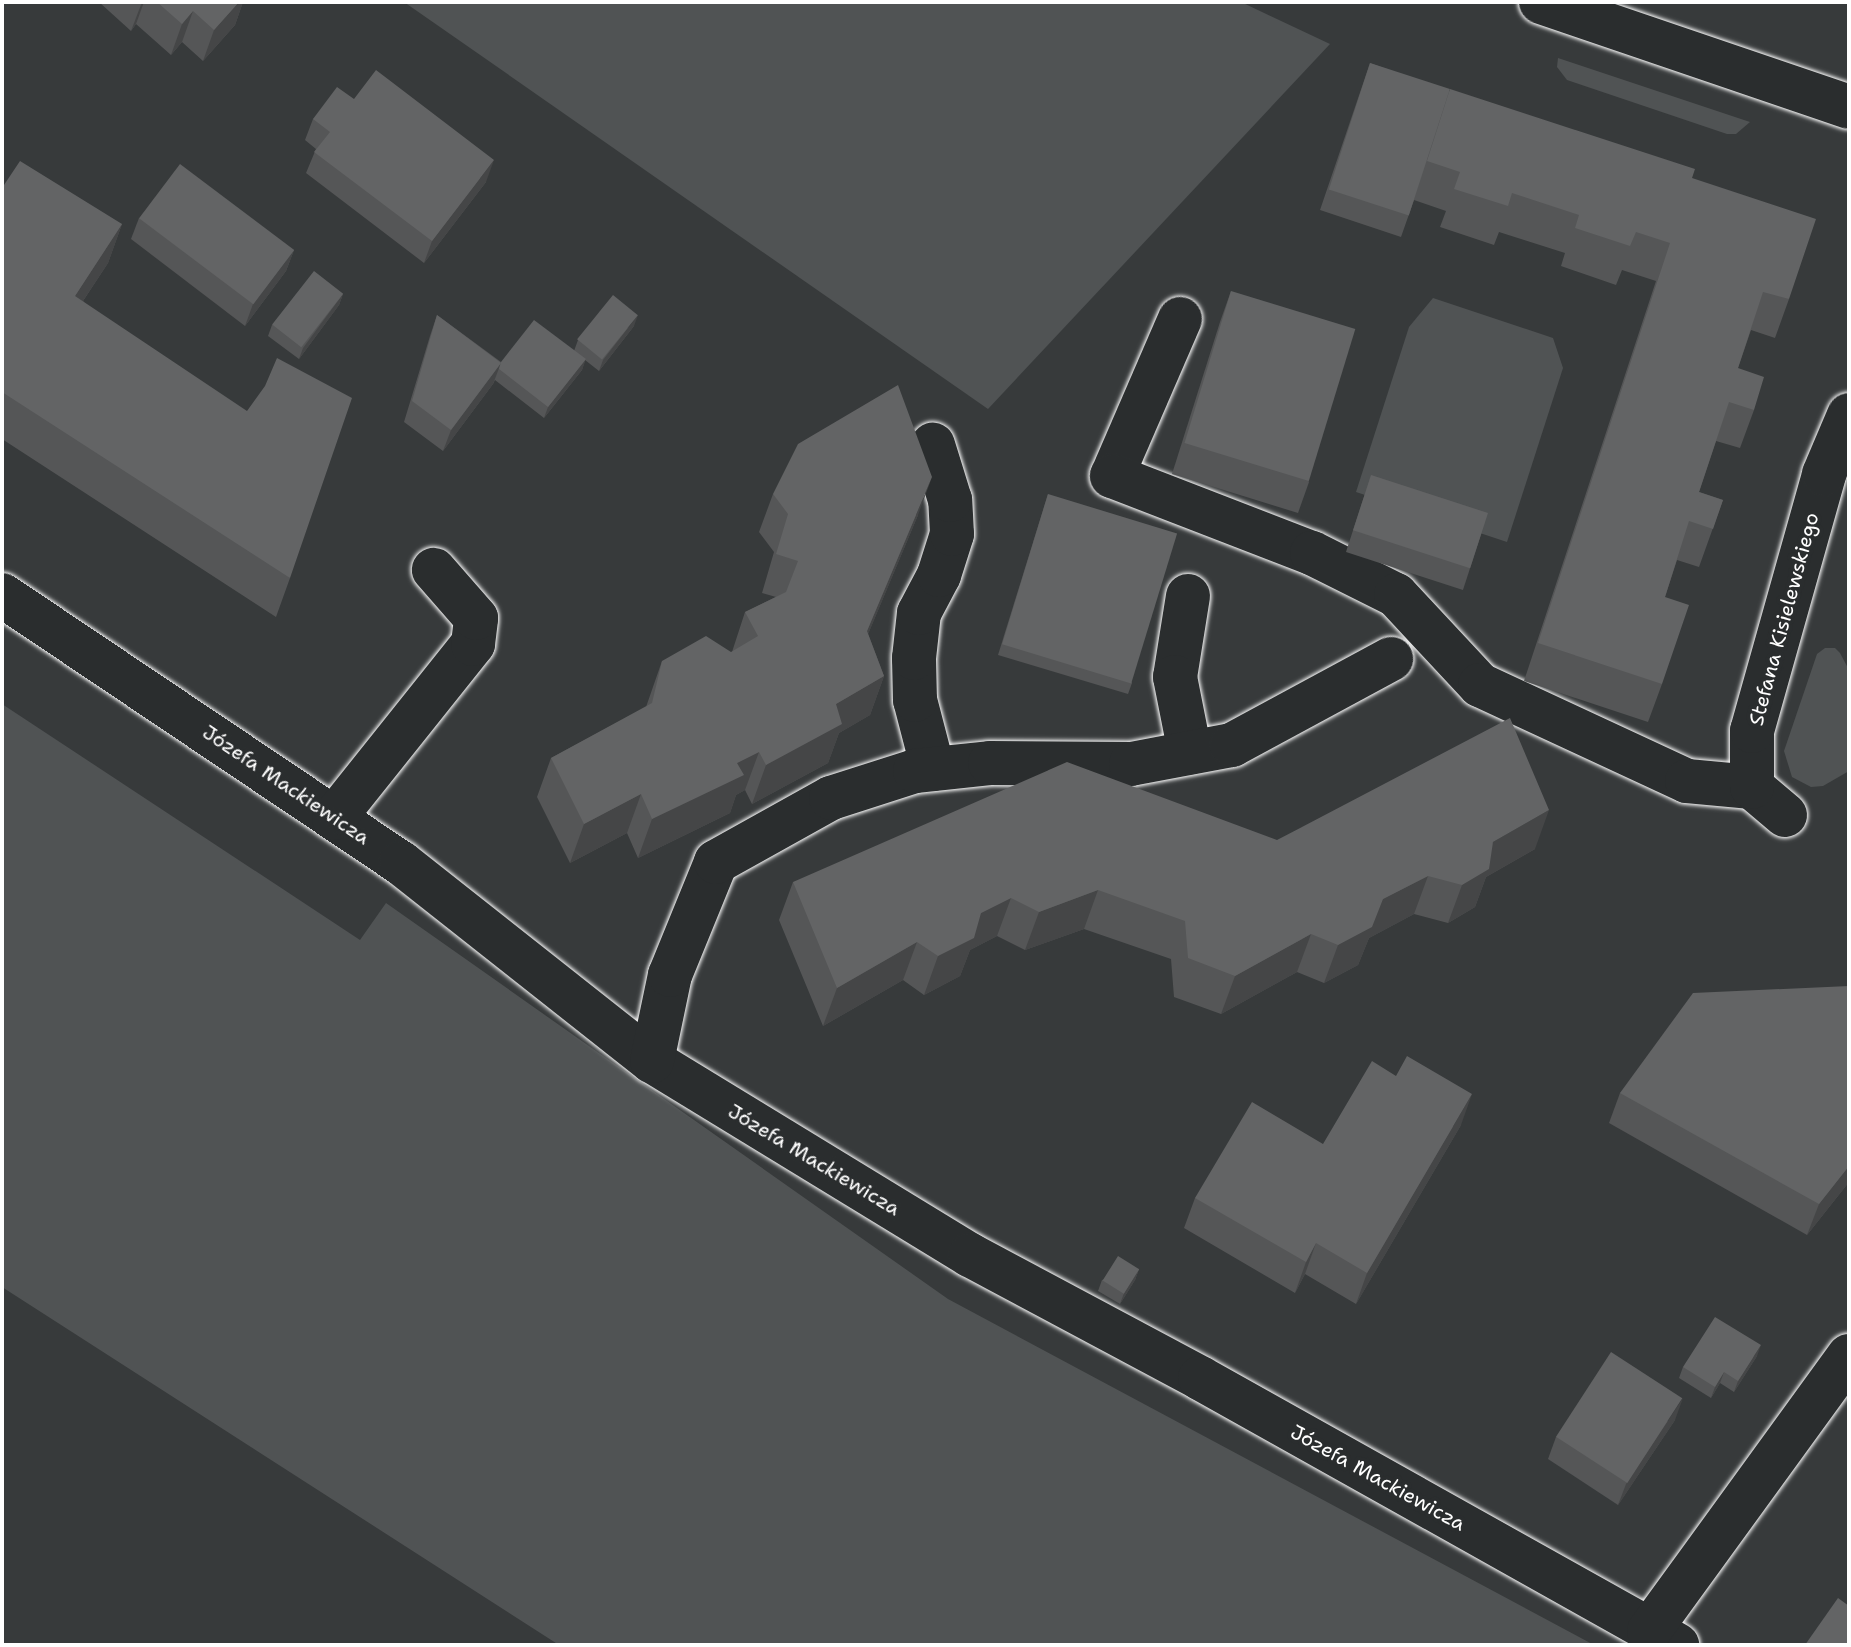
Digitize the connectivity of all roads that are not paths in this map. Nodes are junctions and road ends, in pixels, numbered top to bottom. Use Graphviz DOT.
graph roads {
  1 [pos="1541,2"];
  2 [pos="1849,107"];
  3 [pos="1180,319"];
  4 [pos="1849,415"];
  5 [pos="933,445"];
  6 [pos="434,570"];
  7 [pos="2,595"];
  8 [pos="1188,596"];
  9 [pos="1391,659"];
  10 [pos="1190,753"];
  11 [pos="933,769"];
  12 [pos="1752,787"];
  13 [pos="1785,815"];
  14 [pos="334,818"];
  15 [pos="652,1061"];
  16 [pos="1849,1356"];
  17 [pos="1663,1638"];
  1 -- 2 [label="street"];
  3 -- 12 [label="street"];
  4 -- 12 [label="street, Stefana Kisielewskiego"];
  5 -- 11 [label="street"];
  6 -- 14 [label="street"];
  7 -- 14 [label="street, Józefa Mackiewicza"];
  8 -- 10 [label="street"];
  9 -- 10 [label="street"];
  10 -- 11 [label="street"];
  11 -- 15 [label="street"];
  12 -- 13 [label="street"];
  14 -- 15 [label="street, Józefa Mackiewicza"];
  15 -- 17 [label="street, Józefa Mackiewicza"];
  16 -- 17 [label="street"];
}
